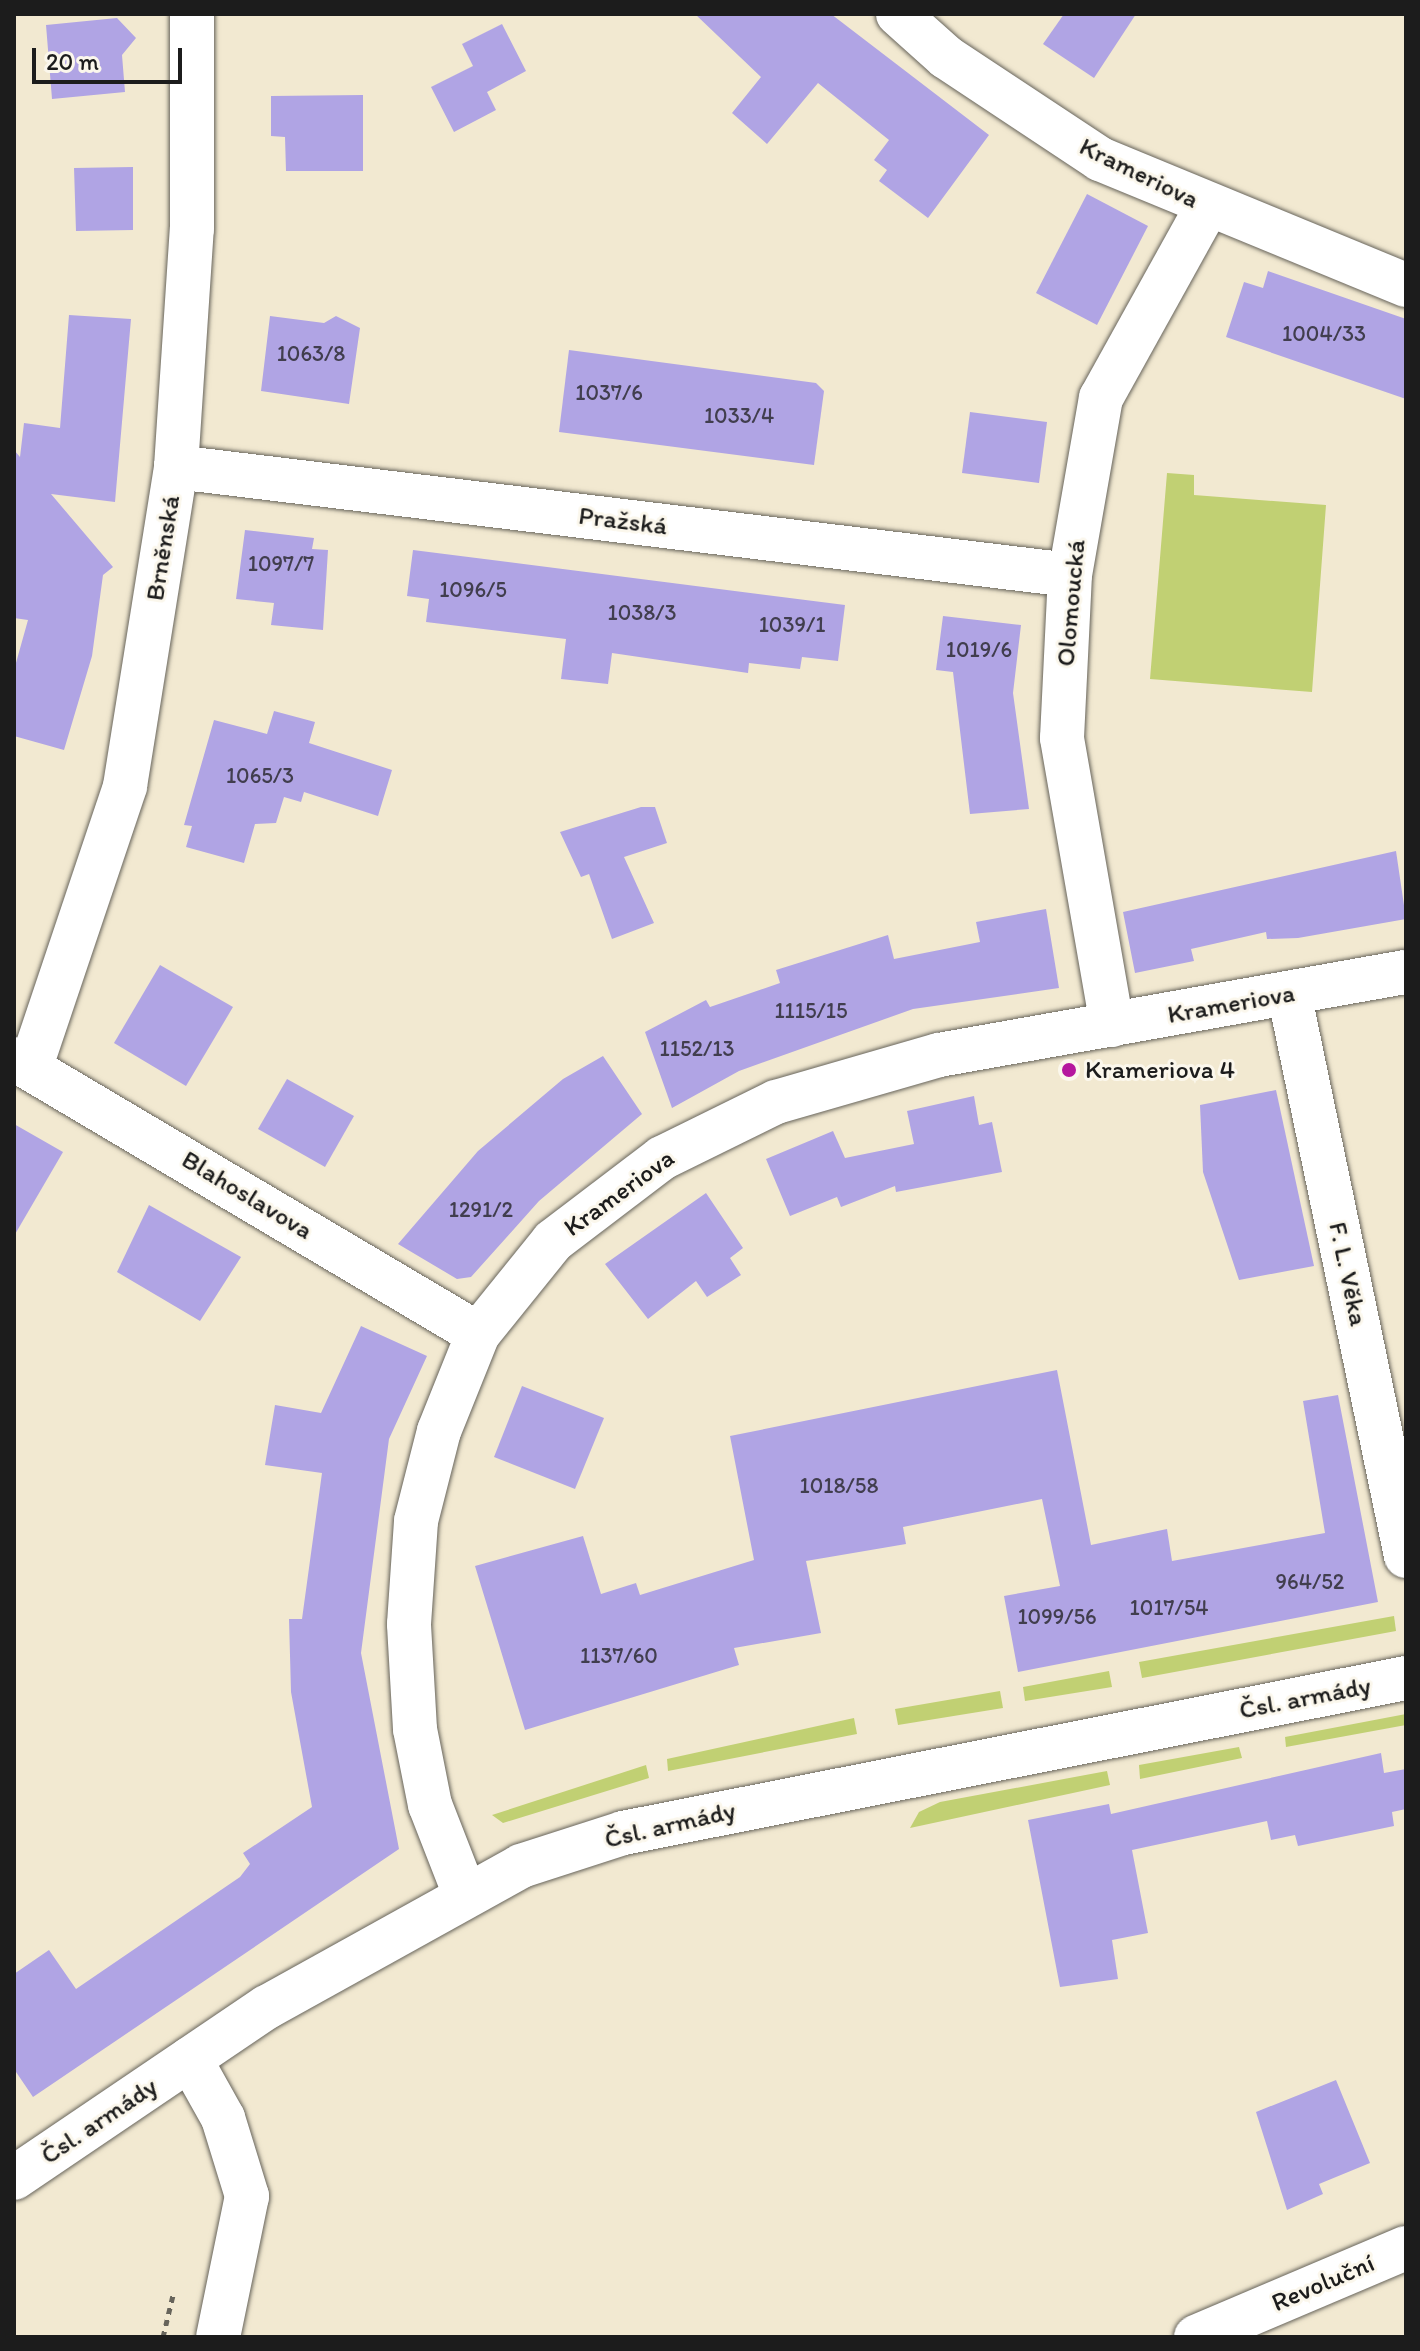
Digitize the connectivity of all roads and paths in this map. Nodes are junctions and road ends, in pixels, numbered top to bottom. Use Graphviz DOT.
graph roads {
  1 [pos="192,14"];
  2 [pos="898,14"];
  3 [pos="1207,207"];
  4 [pos="1406,285"];
  5 [pos="176,467"];
  6 [pos="1070,575"];
  7 [pos="1406,972"];
  8 [pos="1289,993"];
  9 [pos="1112,1025"];
  10 [pos="23,1062"];
  11 [pos="478,1334"];
  12 [pos="1406,1556"];
  13 [pos="1406,1678"];
  14 [pos="464,1892"];
  15 [pos="190,2059"];
  16 [pos="14,2178"];
  17 [pos="1406,2248"];
  18 [pos="218,2337"];
  19 [pos="1196,2337"];
  1 -- 5 [label="street, Brněnská"];
  2 -- 3 [label="street, Krameriova"];
  3 -- 4 [label="street, Krameriova"];
  3 -- 6 [label="street, Olomoucká"];
  5 -- 6 [label="street, Pražská"];
  5 -- 10 [label="street, Brněnská"];
  6 -- 9 [label="street, Olomoucká"];
  7 -- 8 [label="street, Krameriova"];
  8 -- 9 [label="street, Krameriova"];
  8 -- 12 [label="street, F. L. Věka"];
  9 -- 11 [label="street, Krameriova"];
  10 -- 11 [label="street, Blahoslavova"];
  11 -- 14 [label="street, Krameriova"];
  13 -- 14 [label="street, Čsl. armády"];
  14 -- 15 [label="street, Čsl. armády"];
  15 -- 16 [label="street, Čsl. armády"];
  15 -- 18 [label="street"];
  17 -- 19 [label="street, Revoluční"];
}
